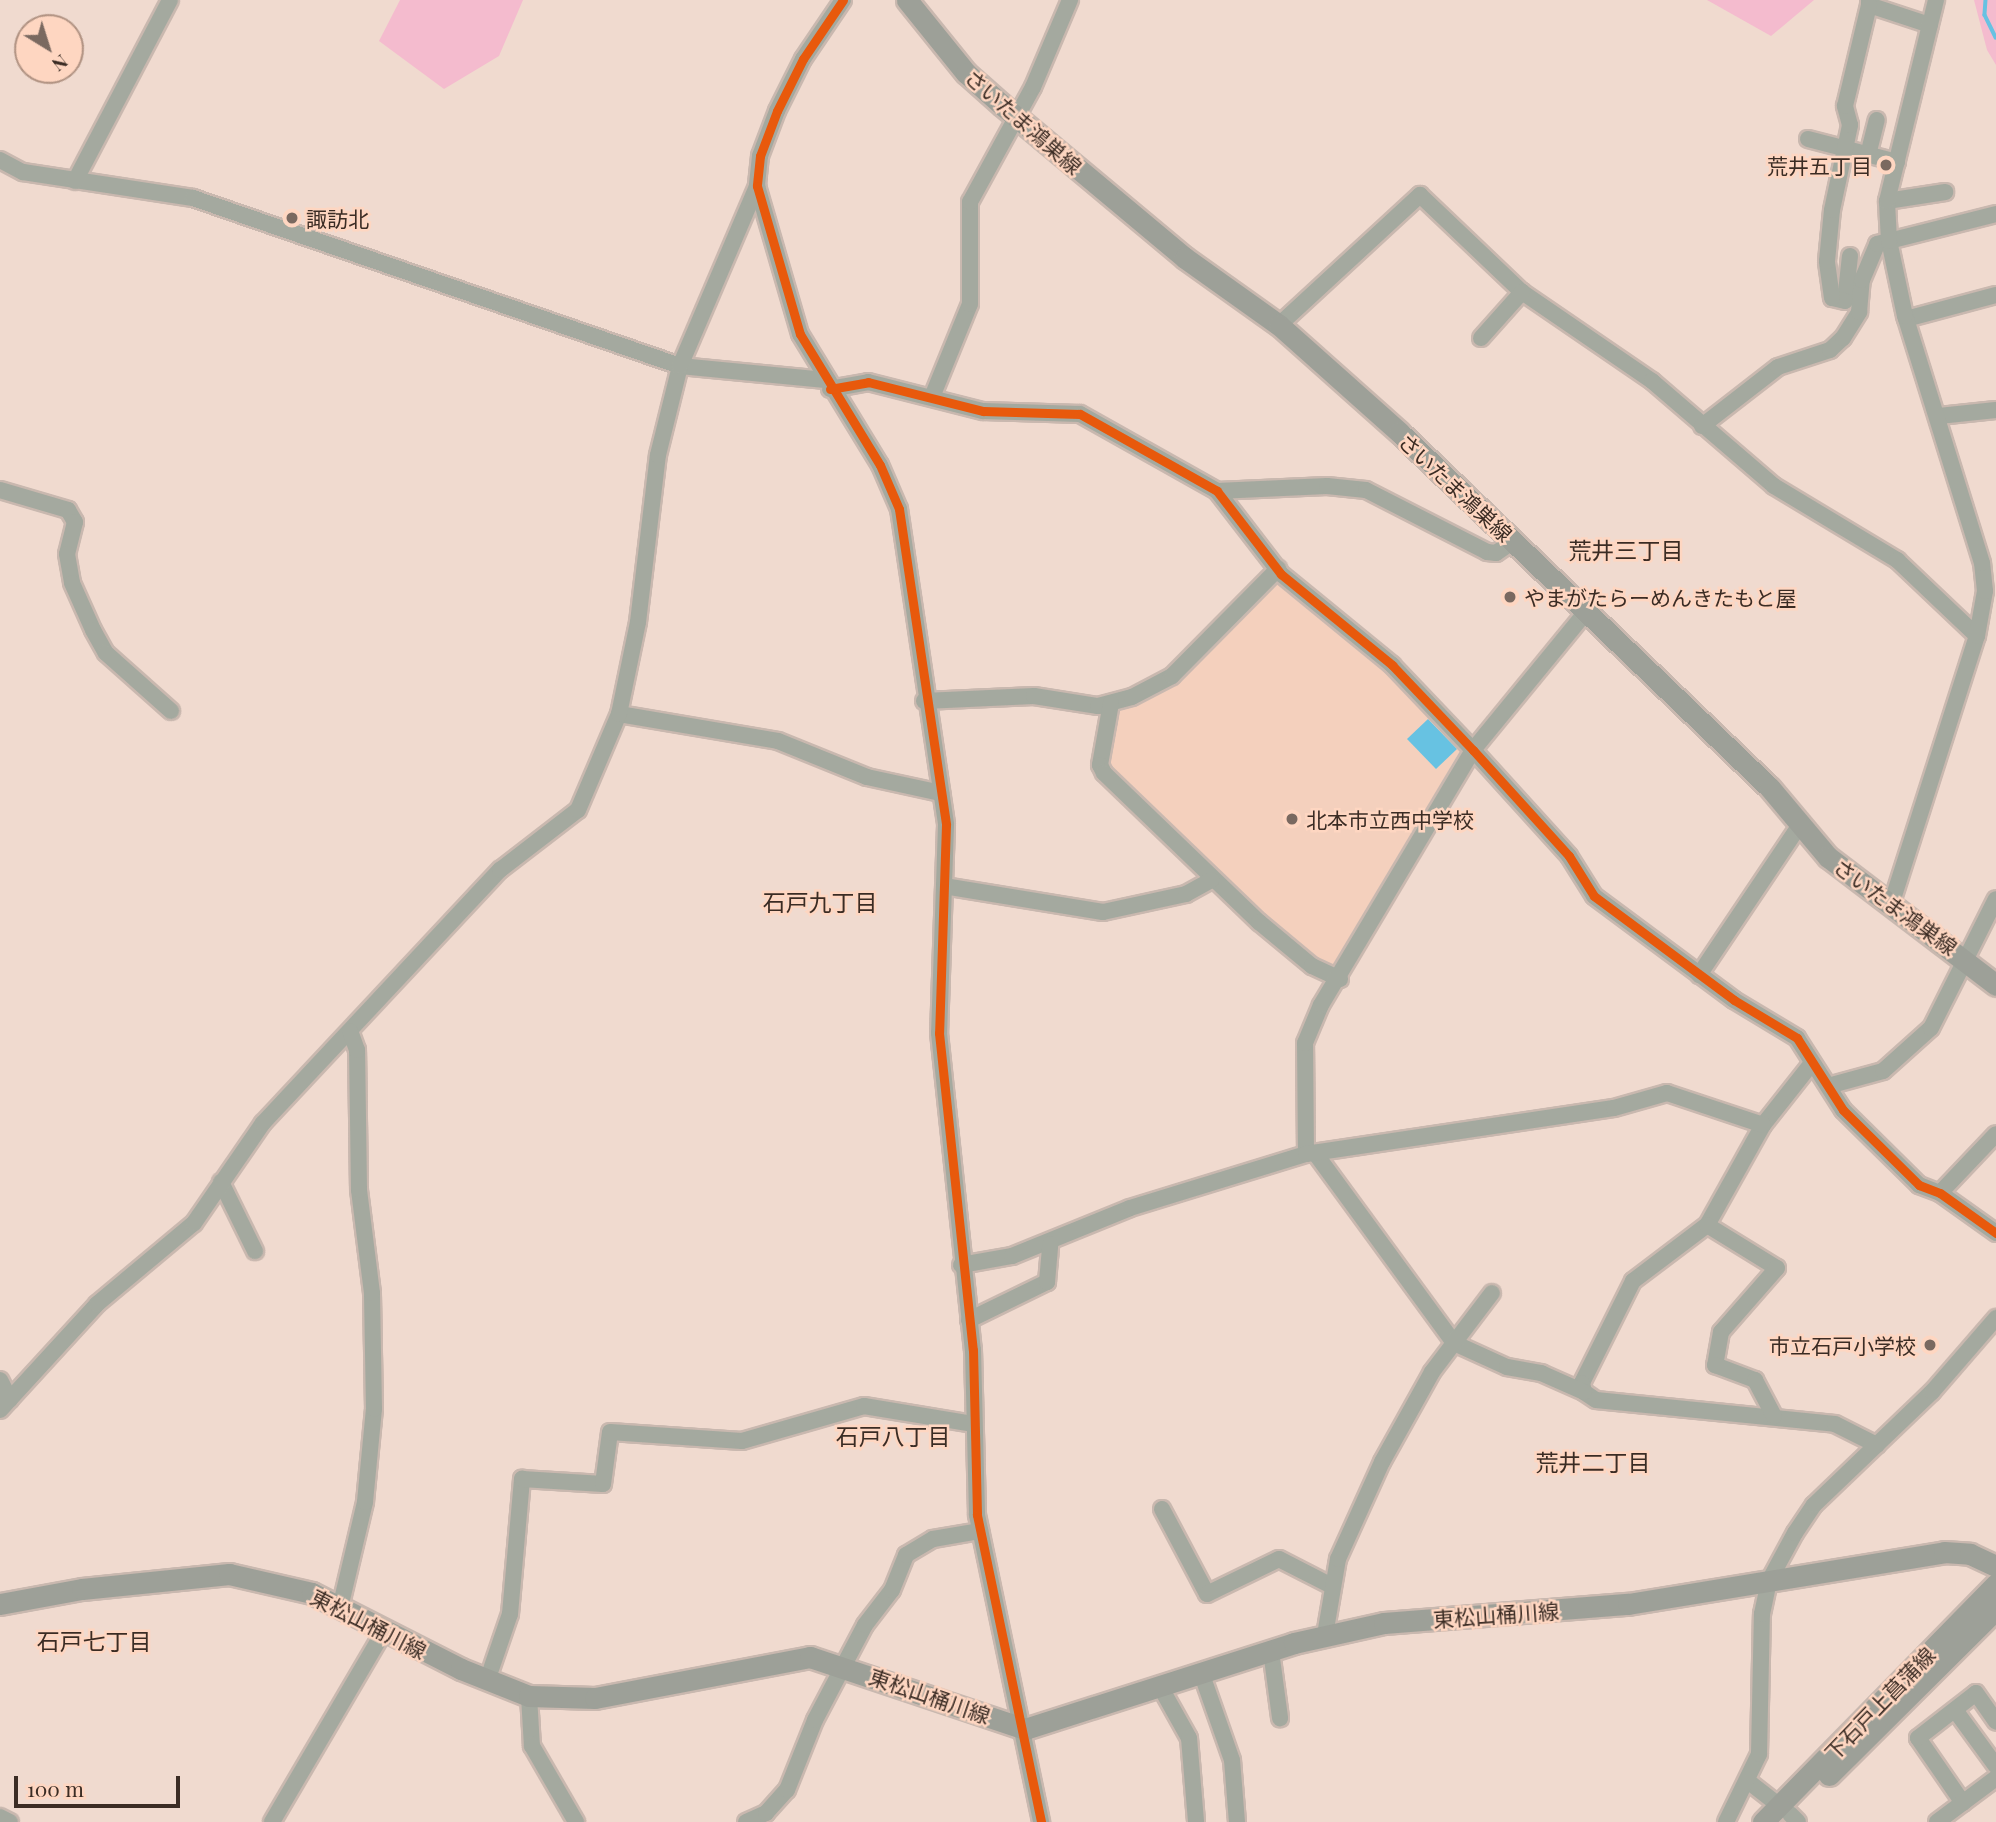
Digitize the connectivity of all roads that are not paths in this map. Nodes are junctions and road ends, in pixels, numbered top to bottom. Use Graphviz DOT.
graph roads {
  1 [pos="170,0"];
  2 [pos="843,0"];
  3 [pos="907,0"];
  4 [pos="1070,0"];
  5 [pos="1936,0"];
  6 [pos="1869,3"];
  7 [pos="1898,7"];
  8 [pos="1930,25"];
  9 [pos="1015,116"];
  10 [pos="1877,120"];
  11 [pos="1808,139"];
  12 [pos="1847,149"];
  13 [pos="1868,155"];
  14 [pos="0,160"];
  15 [pos="1897,162"];
  16 [pos="75,181"];
  17 [pos="757,186"];
  18 [pos="1945,192"];
  19 [pos="1888,201"];
  20 [pos="1996,214"];
  21 [pos="1889,241"];
  22 [pos="1827,261"];
  23 [pos="1522,292"];
  24 [pos="1996,295"];
  25 [pos="1906,319"];
  26 [pos="1279,325"];
  27 [pos="1482,338"];
  28 [pos="680,366"];
  29 [pos="827,385"];
  30 [pos="932,397"];
  31 [pos="1996,410"];
  32 [pos="1939,416"];
  33 [pos="1702,426"];
  34 [pos="0,490"];
  35 [pos="1217,491"];
  36 [pos="1514,541"];
  37 [pos="1278,569"];
  38 [pos="1586,612"];
  39 [pos="1977,636"];
  40 [pos="924,701"];
  41 [pos="1111,703"];
  42 [pos="171,711"];
  43 [pos="619,714"];
  44 [pos="1473,750"];
  45 [pos="941,793"];
  46 [pos="1801,823"];
  47 [pos="1211,880"];
  48 [pos="944,886"];
  49 [pos="1996,899"];
  50 [pos="1891,905"];
  51 [pos="1969,960"];
  52 [pos="1699,975"];
  53 [pos="1340,979"];
  54 [pos="1996,985"];
  55 [pos="350,1031"];
  56 [pos="1812,1063"];
  57 [pos="1828,1086"];
  58 [pos="1763,1125"];
  59 [pos="1996,1134"];
  60 [pos="1311,1154"];
  61 [pos="221,1182"];
  62 [pos="1940,1193"];
  63 [pos="1707,1225"];
  64 [pos="1996,1233"];
  65 [pos="1050,1244"];
  66 [pos="255,1251"];
  67 [pos="961,1265"];
  68 [pos="1492,1293"];
  69 [pos="1996,1318"];
  70 [pos="969,1320"];
  71 [pos="1454,1343"];
  72 [pos="0,1380"];
  73 [pos="1584,1392"];
  74 [pos="5,1405"];
  75 [pos="1774,1416"];
  76 [pos="973,1424"];
  77 [pos="1877,1445"];
  78 [pos="1162,1509"];
  79 [pos="980,1531"];
  80 [pos="1996,1566"];
  81 [pos="1769,1581"];
  82 [pos="1996,1584"];
  83 [pos="1332,1586"];
  84 [pos="0,1604"];
  85 [pos="340,1608"];
  86 [pos="1996,1609"];
  87 [pos="384,1631"];
  88 [pos="1325,1635"];
  89 [pos="1271,1651"];
  90 [pos="844,1665"];
  91 [pos="1202,1675"];
  92 [pos="487,1681"];
  93 [pos="1161,1688"];
  94 [pos="529,1696"];
  95 [pos="1955,1710"];
  96 [pos="1280,1718"];
  97 [pos="1996,1722"];
  98 [pos="1025,1729"];
  99 [pos="1996,1766"];
  100 [pos="1996,1778"];
  101 [pos="1749,1782"];
  102 [pos="1963,1803"];
  103 [pos="1788,1816"];
  104 [pos="0,1817"];
  105 [pos="10,1822"];
  106 [pos="272,1822"];
  107 [pos="576,1822"];
  108 [pos="746,1822"];
  109 [pos="1041,1822"];
  110 [pos="1196,1822"];
  111 [pos="1237,1822"];
  112 [pos="1726,1822"];
  113 [pos="1763,1822"];
  114 [pos="1937,1822"];
  1 -- 16 [label="street"];
  2 -- 17 [label="street"];
  3 -- 9 [label="main road, さいたま鴻巣線"];
  4 -- 9 [label="street"];
  5 -- 8 [label="street"];
  6 -- 7 [label="street"];
  6 -- 12 [label="street"];
  7 -- 8 [label="street"];
  8 -- 15 [label="street"];
  9 -- 26 [label="main road, さいたま鴻巣線"];
  9 -- 30 [label="street"];
  10 -- 13 [label="street"];
  11 -- 12 [label="street"];
  12 -- 13 [label="street"];
  12 -- 22 [label="street"];
  13 -- 15 [label="street"];
  14 -- 16 [label="street"];
  15 -- 19 [label="street"];
  16 -- 28 [label="street"];
  17 -- 28 [label="street"];
  17 -- 29 [label="street"];
  18 -- 19 [label="street"];
  19 -- 21 [label="street"];
  20 -- 21 [label="street"];
  21 -- 25 [label="street"];
  21 -- 33 [label="street"];
  22 -- 22 [label="street"];
  23 -- 26 [label="street"];
  23 -- 27 [label="street"];
  23 -- 33 [label="street"];
  24 -- 25 [label="street"];
  25 -- 32 [label="street"];
  26 -- 36 [label="main road, さいたま鴻巣線"];
  28 -- 29 [label="street"];
  28 -- 43 [label="street"];
  29 -- 30 [label="street"];
  29 -- 40 [label="street"];
  30 -- 35 [label="street"];
  31 -- 32 [label="street"];
  32 -- 39 [label="street"];
  33 -- 39 [label="street"];
  34 -- 42 [label="street"];
  35 -- 36 [label="street"];
  35 -- 37 [label="street"];
  36 -- 38 [label="main road, さいたま鴻巣線"];
  37 -- 41 [label="street"];
  37 -- 44 [label="street"];
  38 -- 44 [label="street"];
  38 -- 46 [label="main road, さいたま鴻巣線"];
  39 -- 50 [label="street"];
  40 -- 41 [label="street"];
  40 -- 45 [label="street"];
  41 -- 47 [label="street"];
  43 -- 45 [label="street"];
  43 -- 55 [label="street"];
  44 -- 52 [label="street"];
  44 -- 53 [label="street"];
  45 -- 48 [label="street"];
  46 -- 50 [label="main road, さいたま鴻巣線"];
  46 -- 52 [label="street"];
  47 -- 48 [label="street"];
  47 -- 53 [label="street"];
  48 -- 67 [label="street"];
  49 -- 51 [label="street"];
  50 -- 51 [label="main road, さいたま鴻巣線"];
  51 -- 54 [label="main road, さいたま鴻巣線"];
  51 -- 57 [label="street"];
  52 -- 56 [label="street"];
  53 -- 60 [label="street"];
  55 -- 61 [label="street"];
  55 -- 85 [label="street"];
  56 -- 57 [label="street"];
  56 -- 58 [label="street"];
  57 -- 62 [label="street"];
  58 -- 60 [label="street"];
  58 -- 63 [label="street"];
  59 -- 62 [label="street"];
  60 -- 65 [label="street"];
  60 -- 71 [label="street"];
  61 -- 66 [label="street"];
  61 -- 74 [label="street"];
  62 -- 64 [label="street"];
  63 -- 73 [label="street"];
  63 -- 75 [label="street"];
  65 -- 67 [label="street"];
  65 -- 70 [label="street"];
  67 -- 70 [label="street"];
  68 -- 71 [label="street"];
  69 -- 77 [label="street"];
  70 -- 76 [label="street"];
  71 -- 73 [label="street"];
  71 -- 83 [label="street"];
  72 -- 74 [label="street"];
  73 -- 75 [label="street"];
  75 -- 77 [label="street"];
  76 -- 79 [label="street"];
  76 -- 92 [label="street"];
  77 -- 81 [label="street"];
  78 -- 83 [label="street"];
  79 -- 90 [label="street"];
  79 -- 98 [label="street"];
  80 -- 81 [label="main road, 東松山桶川線"];
  81 -- 88 [label="main road, 東松山桶川線"];
  81 -- 101 [label="street"];
  82 -- 103 [label="main road, 下石戸上菖蒲線"];
  83 -- 88 [label="street"];
  84 -- 85 [label="main road, 東松山桶川線"];
  85 -- 87 [label="main road, 東松山桶川線"];
  86 -- 103 [label="main road, 下石戸上菖蒲線"];
  87 -- 92 [label="main road, 東松山桶川線"];
  87 -- 106 [label="street"];
  88 -- 89 [label="main road, 東松山桶川線"];
  89 -- 91 [label="main road, 東松山桶川線"];
  89 -- 96 [label="street"];
  90 -- 94 [label="main road, 東松山桶川線"];
  90 -- 98 [label="main road, 東松山桶川線"];
  90 -- 108 [label="street"];
  91 -- 93 [label="main road, 東松山桶川線"];
  91 -- 111 [label="street"];
  92 -- 94 [label="main road, 東松山桶川線"];
  93 -- 98 [label="main road, 東松山桶川線"];
  93 -- 110 [label="street"];
  94 -- 107 [label="street"];
  95 -- 97 [label="street"];
  95 -- 99 [label="street"];
  95 -- 102 [label="street"];
  98 -- 109 [label="street"];
  100 -- 102 [label="street"];
  101 -- 103 [label="street"];
  101 -- 112 [label="street"];
  102 -- 114 [label="street"];
  103 -- 113 [label="main road, 下石戸上菖蒲線"];
  104 -- 105 [label="street"];
}
